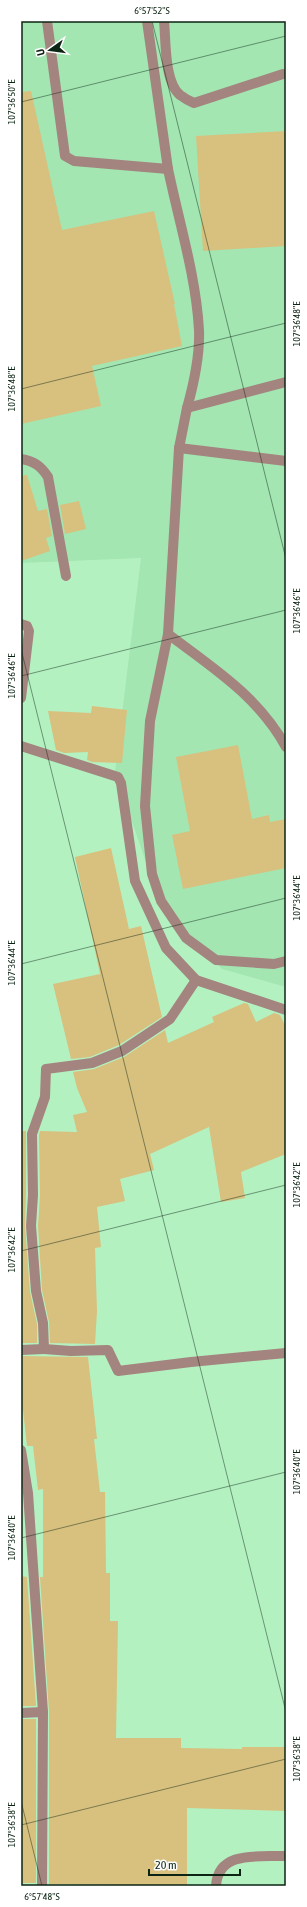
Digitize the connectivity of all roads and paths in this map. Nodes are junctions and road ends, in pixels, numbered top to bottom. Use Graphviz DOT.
graph roads {
  1 [pos="47,21"];
  2 [pos="147,21"];
  3 [pos="164,21"];
  4 [pos="283,74"];
  5 [pos="168,169"];
  6 [pos="286,382"];
  7 [pos="187,408"];
  8 [pos="180,448"];
  9 [pos="21,459"];
  10 [pos="286,461"];
  11 [pos="66,576"];
  12 [pos="21,624"];
  13 [pos="168,634"];
  14 [pos="21,698"];
  15 [pos="21,746"];
  16 [pos="286,747"];
  17 [pos="286,961"];
  18 [pos="196,980"];
  19 [pos="286,1010"];
  20 [pos="44,1349"];
  21 [pos="21,1350"];
  22 [pos="286,1353"];
  23 [pos="21,1450"];
  24 [pos="21,1712"];
  25 [pos="43,1712"];
  26 [pos="286,1856"];
  27 [pos="42,1886"];
  28 [pos="216,1886"];
  1 -- 5 [label="street"];
  2 -- 5 [label="street"];
  3 -- 4 [label="street"];
  5 -- 7 [label="street"];
  6 -- 7 [label="street"];
  7 -- 8 [label="street"];
  8 -- 10 [label="street"];
  8 -- 13 [label="street"];
  9 -- 11 [label="street"];
  12 -- 14 [label="street"];
  13 -- 16 [label="street"];
  13 -- 17 [label="street"];
  15 -- 18 [label="street"];
  18 -- 19 [label="street"];
  18 -- 20 [label="street"];
  20 -- 21 [label="street"];
  20 -- 22 [label="street"];
  23 -- 25 [label="street"];
  24 -- 25 [label="street"];
  25 -- 27 [label="street"];
  26 -- 28 [label="street"];
}
